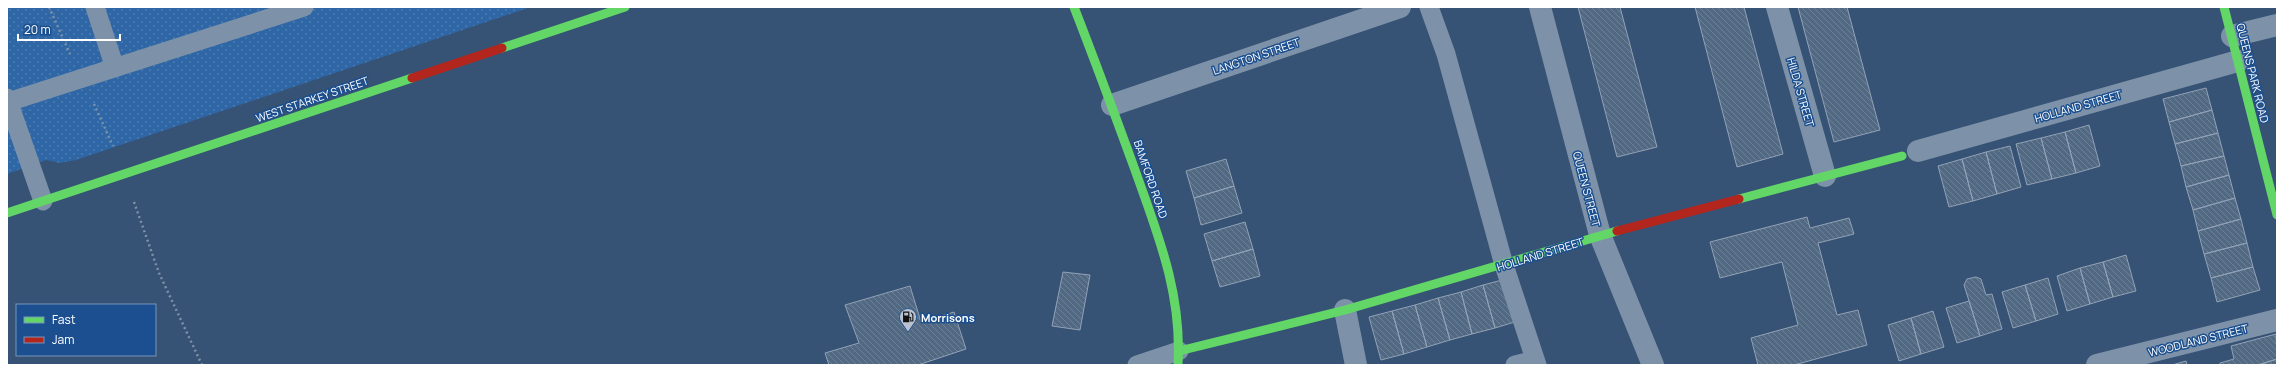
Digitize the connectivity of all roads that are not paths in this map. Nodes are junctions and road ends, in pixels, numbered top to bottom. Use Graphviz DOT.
graph roads {
  1 [pos="95,7"];
  2 [pos="304,7"];
  3 [pos="625,7"];
  4 [pos="1074,7"];
  5 [pos="1400,7"];
  6 [pos="1429,7"];
  7 [pos="1540,7"];
  8 [pos="1776,7"];
  9 [pos="2224,7"];
  10 [pos="2277,25"];
  11 [pos="2232,36"];
  12 [pos="2238,61"];
  13 [pos="115,68"];
  14 [pos="8,100"];
  15 [pos="1112,105"];
  16 [pos="1910,153"];
  17 [pos="1825,176"];
  18 [pos="43,201"];
  19 [pos="7,213"];
  20 [pos="2277,216"];
  21 [pos="1600,235"];
  22 [pos="1504,265"];
  23 [pos="1345,310"];
  24 [pos="2277,320"];
  25 [pos="1179,358"];
  26 [pos="1536,362"];
  27 [pos="1137,365"];
  28 [pos="1356,365"];
  29 [pos="1515,365"];
  30 [pos="1653,365"];
  31 [pos="2097,365"];
  1 -- 13 [label="lane"];
  2 -- 13 [label="lane"];
  3 -- 18 [label="street, WEST STARKEY STREET"];
  4 -- 15 [label="street, BAMFORD ROAD"];
  5 -- 15 [label="street, LANGTON STREET"];
  6 -- 22 [label="lane"];
  7 -- 21 [label="street, QUEEN STREET"];
  8 -- 17 [label="street, HILDA STREET"];
  9 -- 11 [label="street, QUEENS PARK ROAD"];
  10 -- 11 [label="street"];
  11 -- 12 [label="street, QUEENS PARK ROAD"];
  12 -- 16 [label="street, HOLLAND STREET"];
  12 -- 20 [label="street, QUEENS PARK ROAD"];
  13 -- 14 [label="lane"];
  14 -- 18 [label="lane"];
  15 -- 25 [label="street, BAMFORD ROAD"];
  16 -- 17 [label="street, HOLLAND STREET"];
  17 -- 21 [label="street, HOLLAND STREET"];
  18 -- 19 [label="street, WEST STARKEY STREET"];
  21 -- 22 [label="street, HOLLAND STREET"];
  21 -- 30 [label="street, QUEEN STREET"];
  22 -- 23 [label="street, HOLLAND STREET"];
  22 -- 26 [label="lane"];
  23 -- 25 [label="street, HOLLAND STREET"];
  23 -- 28 [label="street"];
  24 -- 31 [label="street, WOODLAND STREET"];
  25 -- 27 [label="lane"];
  26 -- 29 [label="lane"];
}
